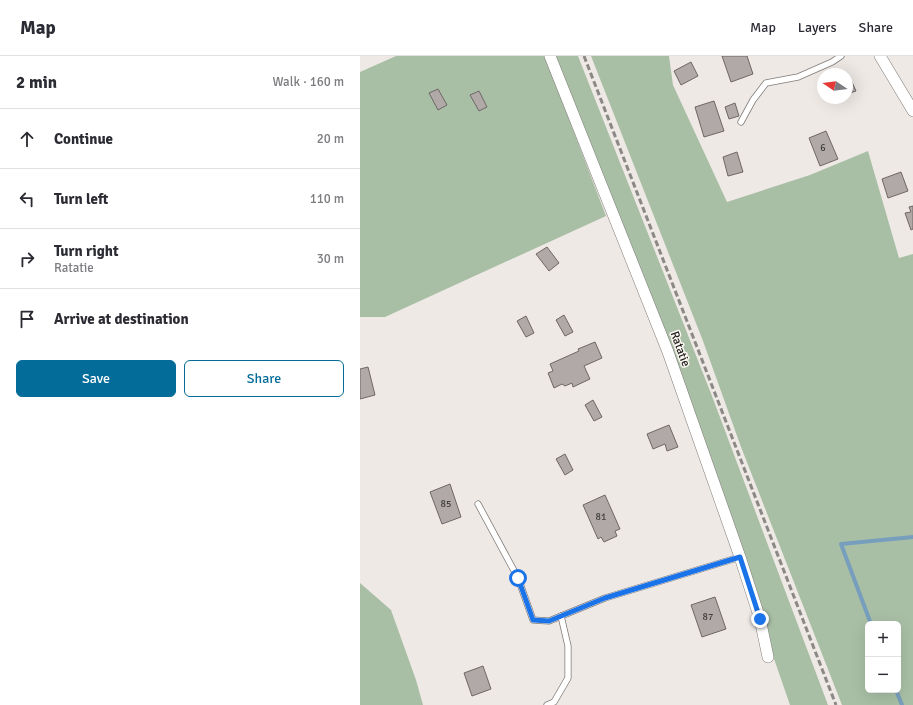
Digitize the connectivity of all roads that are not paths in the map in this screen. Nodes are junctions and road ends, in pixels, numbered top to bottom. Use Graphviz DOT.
graph roads {
  1 [pos="550,56"];
  2 [pos="841,56"];
  3 [pos="880,56"];
  4 [pos="913,111"];
  5 [pos="741,122"];
  6 [pos="478,504"];
  7 [pos="740,557"];
  8 [pos="561,616"];
  9 [pos="768,657"];
  10 [pos="547,705"];
  1 -- 7 [label="street, Ratatie"];
  2 -- 5 [label="lane"];
  3 -- 4 [label="street"];
  6 -- 8 [label="lane"];
  7 -- 8 [label="lane"];
  7 -- 9 [label="street, Ratatie"];
  8 -- 10 [label="lane"];
}
